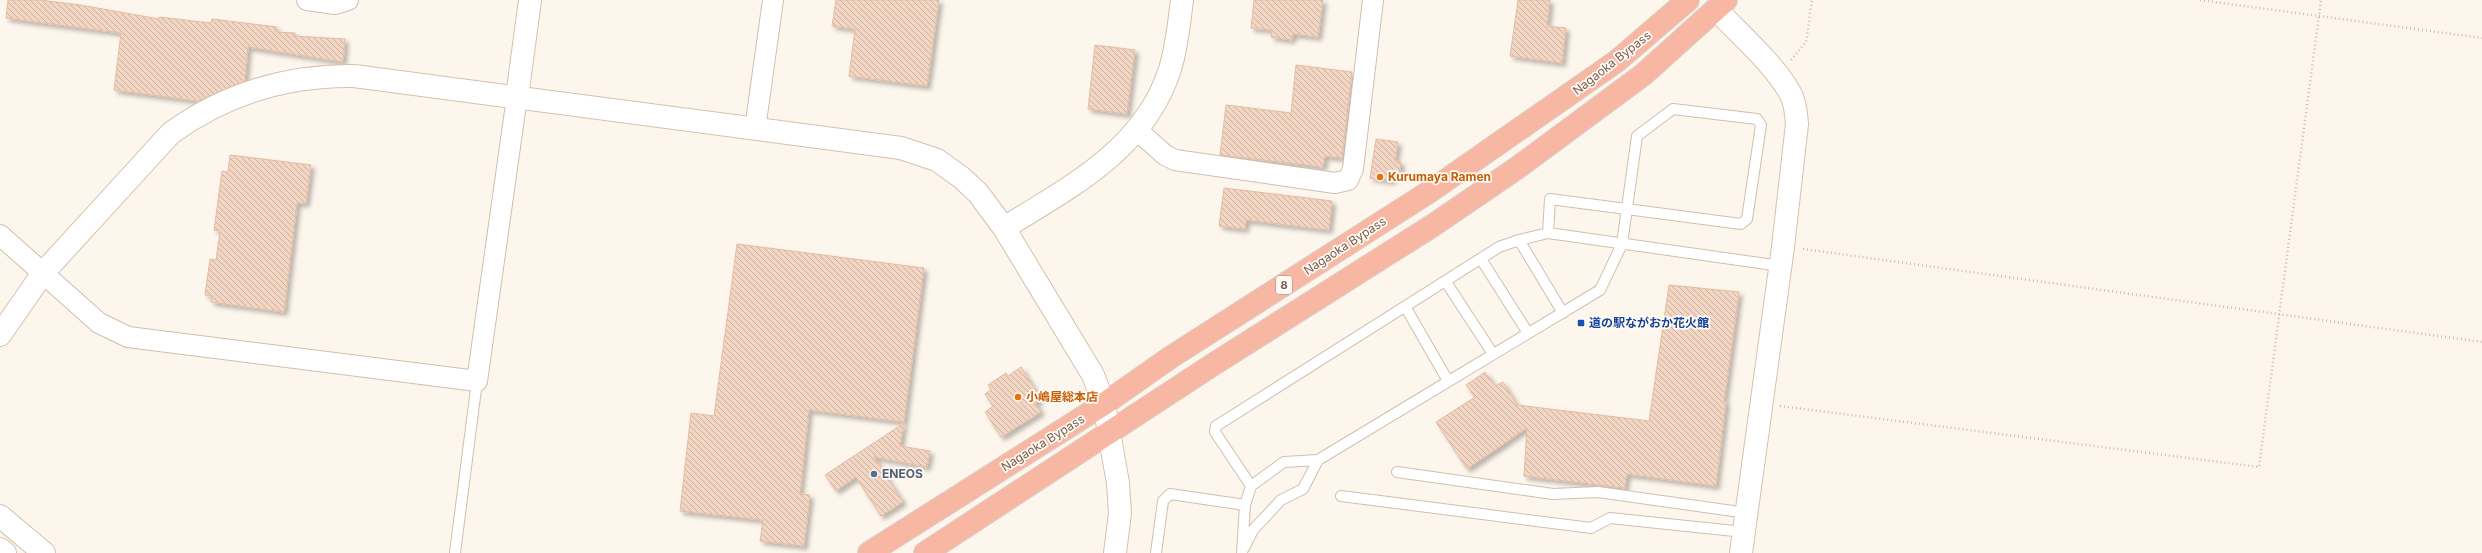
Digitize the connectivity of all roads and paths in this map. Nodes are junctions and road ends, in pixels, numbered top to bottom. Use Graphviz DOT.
graph roads {
  1 [pos="307,0"];
  2 [pos="348,0"];
  3 [pos="530,0"];
  4 [pos="773,0"];
  5 [pos="1182,0"];
  6 [pos="1373,0"];
  7 [pos="1688,0"];
  8 [pos="1812,0"];
  9 [pos="2200,0"];
  10 [pos="2321,0"];
  11 [pos="1716,3"];
  12 [pos="2319,16"];
  13 [pos="2482,38"];
  14 [pos="1776,74"];
  15 [pos="517,97"];
  16 [pos="755,128"];
  17 [pos="1137,130"];
  18 [pos="1627,209"];
  19 [pos="1004,228"];
  20 [pos="1548,233"];
  21 [pos="0,235"];
  22 [pos="1519,240"];
  23 [pos="1622,244"];
  24 [pos="1782,256"];
  25 [pos="1481,259"];
  26 [pos="43,274"];
  27 [pos="1446,282"];
  28 [pos="1406,308"];
  29 [pos="1562,313"];
  30 [pos="2280,315"];
  31 [pos="1528,333"];
  32 [pos="0,335"];
  33 [pos="2482,342"];
  34 [pos="1493,354"];
  35 [pos="477,381"];
  36 [pos="1448,381"];
  37 [pos="1762,403"];
  38 [pos="1104,404"];
  39 [pos="1109,432"];
  40 [pos="1318,460"];
  41 [pos="1397,472"];
  42 [pos="1251,486"];
  43 [pos="1341,496"];
  44 [pos="1245,505"];
  45 [pos="0,516"];
  46 [pos="1744,533"];
  47 [pos="0,549"];
  48 [pos="5,553"];
  49 [pos="44,553"];
  50 [pos="455,553"];
  51 [pos="869,553"];
  52 [pos="925,553"];
  53 [pos="1115,553"];
  54 [pos="1156,553"];
  55 [pos="1242,553"];
  1 -- 2 [label="street"];
  3 -- 15 [label="street"];
  4 -- 16 [label="street"];
  5 -- 17 [label="street"];
  6 -- 17 [label="street"];
  7 -- 38 [label="highway, Nagaoka Bypass / 8"];
  8 -- 14 [label="path"];
  9 -- 12 [label="path"];
  10 -- 12 [label="path"];
  11 -- 14 [label="street"];
  11 -- 39 [label="highway, 8"];
  12 -- 13 [label="path"];
  12 -- 30 [label="path"];
  14 -- 24 [label="street"];
  15 -- 16 [label="street"];
  15 -- 26 [label="street"];
  15 -- 35 [label="street"];
  16 -- 19 [label="street"];
  17 -- 19 [label="street"];
  18 -- 18 [label="lane"];
  18 -- 20 [label="lane"];
  18 -- 23 [label="lane"];
  19 -- 38 [label="street"];
  20 -- 22 [label="lane"];
  20 -- 23 [label="lane"];
  21 -- 26 [label="street"];
  22 -- 25 [label="lane"];
  22 -- 29 [label="lane"];
  23 -- 24 [label="lane"];
  23 -- 29 [label="lane"];
  24 -- 30 [label="path"];
  24 -- 37 [label="street"];
  25 -- 27 [label="lane"];
  25 -- 31 [label="lane"];
  26 -- 32 [label="street"];
  26 -- 35 [label="street"];
  27 -- 28 [label="lane"];
  27 -- 34 [label="lane"];
  28 -- 36 [label="lane"];
  28 -- 42 [label="lane"];
  29 -- 31 [label="lane"];
  30 -- 33 [label="path"];
  30 -- 37 [label="path"];
  31 -- 34 [label="lane"];
  34 -- 36 [label="lane"];
  35 -- 50 [label="lane"];
  36 -- 40 [label="lane"];
  37 -- 46 [label="street"];
  38 -- 39 [label="street"];
  38 -- 51 [label="highway, Nagaoka Bypass / 8"];
  39 -- 52 [label="highway, 8"];
  39 -- 53 [label="street"];
  40 -- 42 [label="lane"];
  40 -- 55 [label="lane"];
  41 -- 46 [label="lane"];
  42 -- 44 [label="lane"];
  43 -- 46 [label="lane"];
  44 -- 54 [label="lane"];
  44 -- 55 [label="lane"];
  45 -- 49 [label="street"];
  47 -- 48 [label="street"];
}
